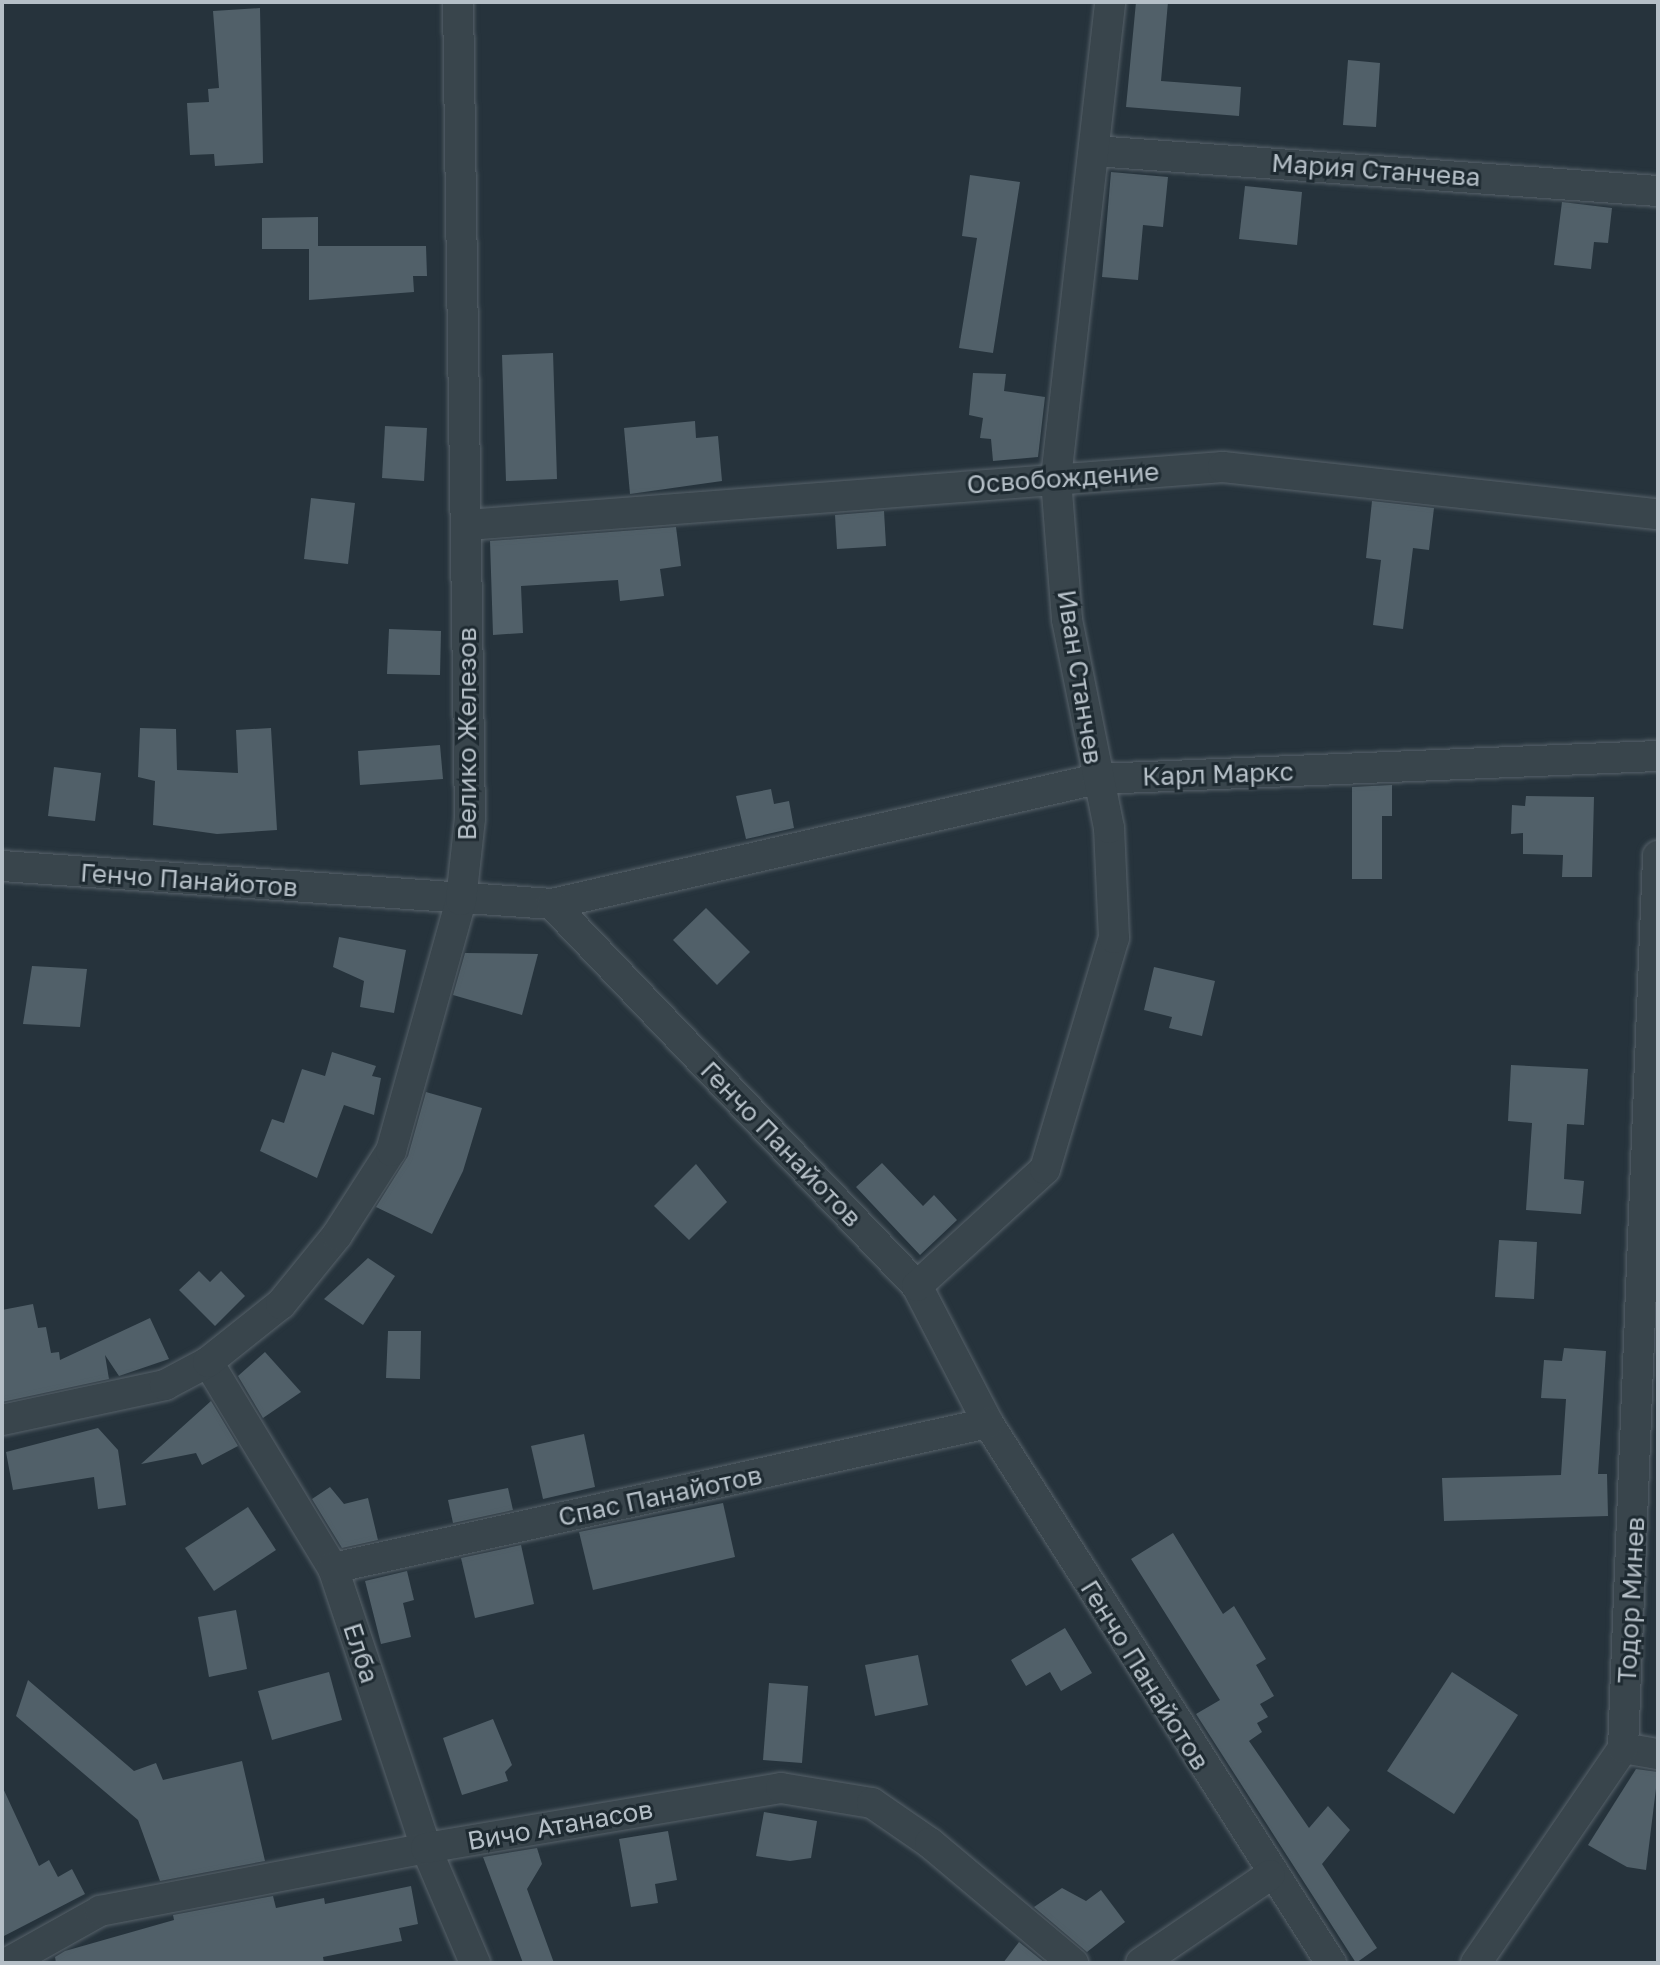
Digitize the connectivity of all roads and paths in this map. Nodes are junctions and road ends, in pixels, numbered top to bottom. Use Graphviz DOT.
graph roads {
  1 [pos="458,2"];
  2 [pos="1110,2"];
  3 [pos="1094,151"];
  4 [pos="1658,191"];
  5 [pos="1056,478"];
  6 [pos="1658,514"];
  7 [pos="467,525"];
  8 [pos="1658,756"];
  9 [pos="1097,779"];
  10 [pos="1658,856"];
  11 [pos="2,866"];
  12 [pos="461,900"];
  13 [pos="552,904"];
  14 [pos="917,1286"];
  15 [pos="208,1362"];
  16 [pos="1649,1416"];
  17 [pos="2,1420"];
  18 [pos="988,1423"];
  19 [pos="333,1568"];
  20 [pos="1623,1748"];
  21 [pos="1658,1754"];
  22 [pos="426,1848"];
  23 [pos="1270,1875"];
  24 [pos="7,1963"];
  25 [pos="475,1963"];
  26 [pos="1073,1963"];
  27 [pos="1141,1963"];
  28 [pos="1331,1963"];
  29 [pos="1476,1963"];
  1 -- 7 [label="street, Велико Железов"];
  2 -- 3 [label="street, Иван Станчев"];
  3 -- 4 [label="street, Мария Станчева"];
  3 -- 5 [label="street, Иван Станчев"];
  5 -- 6 [label="street, Освобождение"];
  5 -- 7 [label="street, Освобождение"];
  5 -- 9 [label="street, Иван Станчев"];
  7 -- 12 [label="street, Велико Железов"];
  8 -- 9 [label="street, Карл Маркс"];
  9 -- 13 [label="street, Карл Маркс"];
  9 -- 14 [label="street, Иван Станчев"];
  10 -- 16 [label="street, Тодор Минев"];
  11 -- 12 [label="street, Генчо Панайотов"];
  12 -- 13 [label="street, Генчо Панайотов"];
  12 -- 15 [label="street, Велико Железов"];
  13 -- 14 [label="street, Генчо Панайотов"];
  14 -- 18 [label="street, Генчо Панайотов"];
  15 -- 17 [label="street, Велико Железов"];
  15 -- 19 [label="street, Елба"];
  16 -- 20 [label="street, Тодор Минев"];
  18 -- 19 [label="street, Спас Панайотов"];
  18 -- 23 [label="street, Генчо Панайотов"];
  19 -- 22 [label="street, Елба"];
  20 -- 21 [label="street"];
  20 -- 29 [label="street"];
  22 -- 24 [label="street, Вичо Атанасов"];
  22 -- 25 [label="street, Елба"];
  22 -- 26 [label="street, Вичо Атанасов"];
  23 -- 27 [label="street"];
  23 -- 28 [label="street, Генчо Панайотов"];
}
